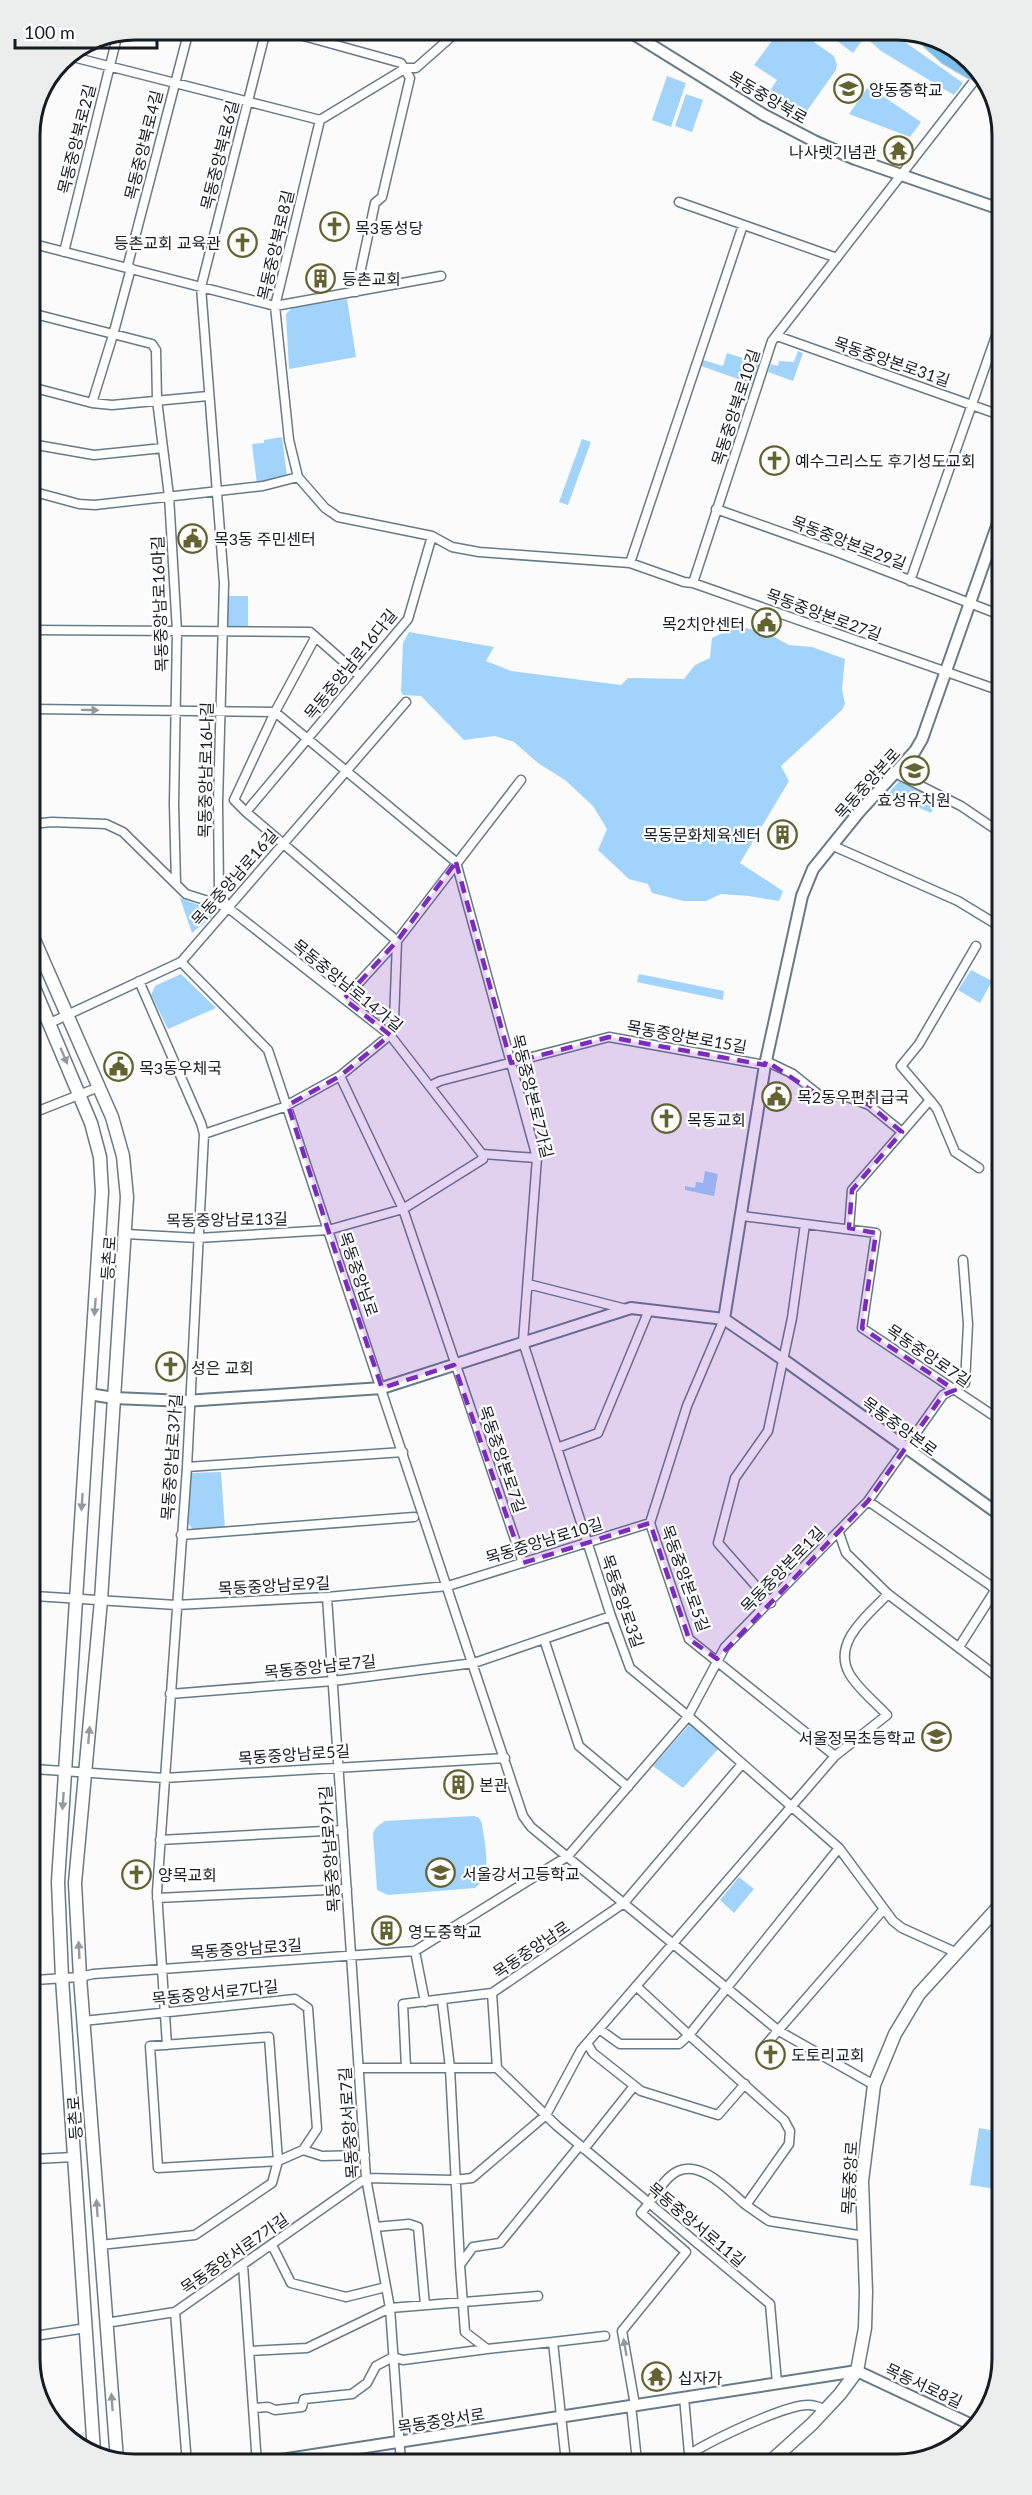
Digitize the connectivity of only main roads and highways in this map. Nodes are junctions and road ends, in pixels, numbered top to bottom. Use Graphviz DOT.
graph roads {
  1 [pos="940,51"];
  2 [pos="963,68"];
  3 [pos="41,954"];
  4 [pos="41,1002"];
  5 [pos="992,1913"];
  6 [pos="94,2445"];
  7 [pos="116,2453"];
  8 [pos="780,2454"];
  1 -- 2 [label="main road"];
  7 -- 3 [label="main road, 등촌로, one-way"];
  4 -- 6 [label="main road, 등촌로, one-way"];
  5 -- 8 [label="main road, 목동중앙로"];
}
